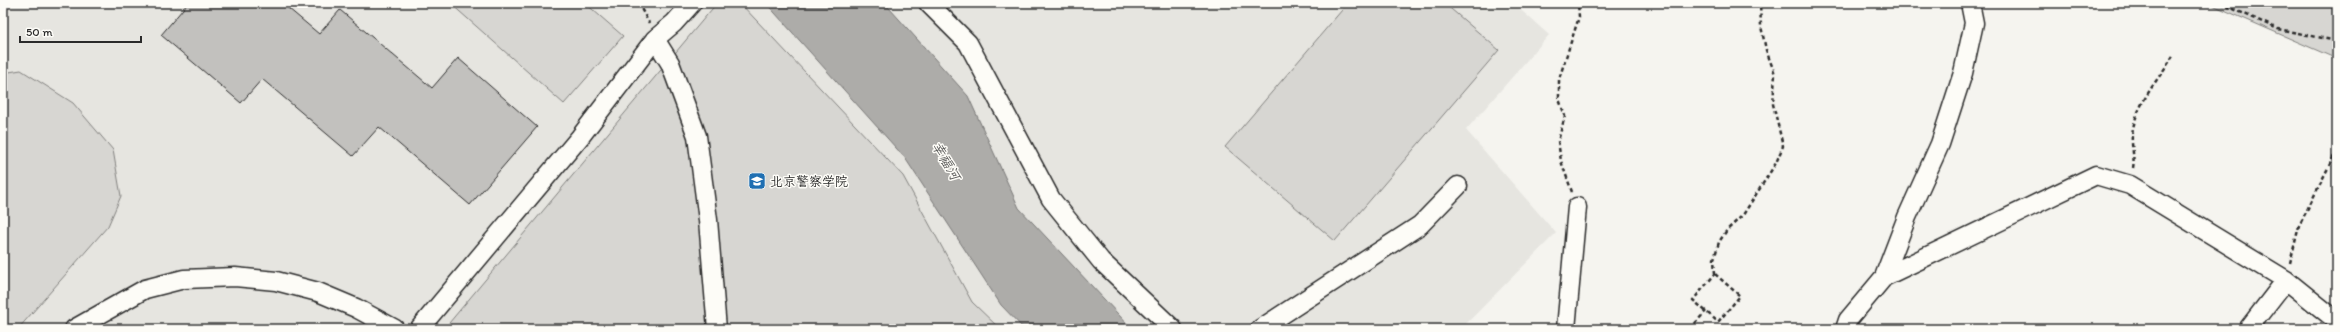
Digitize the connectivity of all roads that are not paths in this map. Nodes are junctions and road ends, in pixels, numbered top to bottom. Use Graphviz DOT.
graph roads {
  1 [pos="692,3"];
  2 [pos="928,3"];
  3 [pos="1970,3"];
  4 [pos="655,39"];
  5 [pos="1458,186"];
  6 [pos="1577,207"];
  7 [pos="1884,277"];
  8 [pos="2286,280"];
  9 [pos="2337,321"];
  10 [pos="74,329"];
  11 [pos="395,329"];
  12 [pos="419,329"];
  13 [pos="717,329"];
  14 [pos="1173,329"];
  15 [pos="1260,329"];
  16 [pos="1566,329"];
  17 [pos="1845,329"];
  18 [pos="2248,329"];
  1 -- 4 [label="street"];
  2 -- 14 [label="street"];
  3 -- 7 [label="street"];
  4 -- 12 [label="street"];
  4 -- 13 [label="street"];
  5 -- 15 [label="street"];
  6 -- 16 [label="street"];
  7 -- 8 [label="street"];
  7 -- 17 [label="street"];
  8 -- 9 [label="street"];
  8 -- 18 [label="street"];
  10 -- 11 [label="street"];
}
